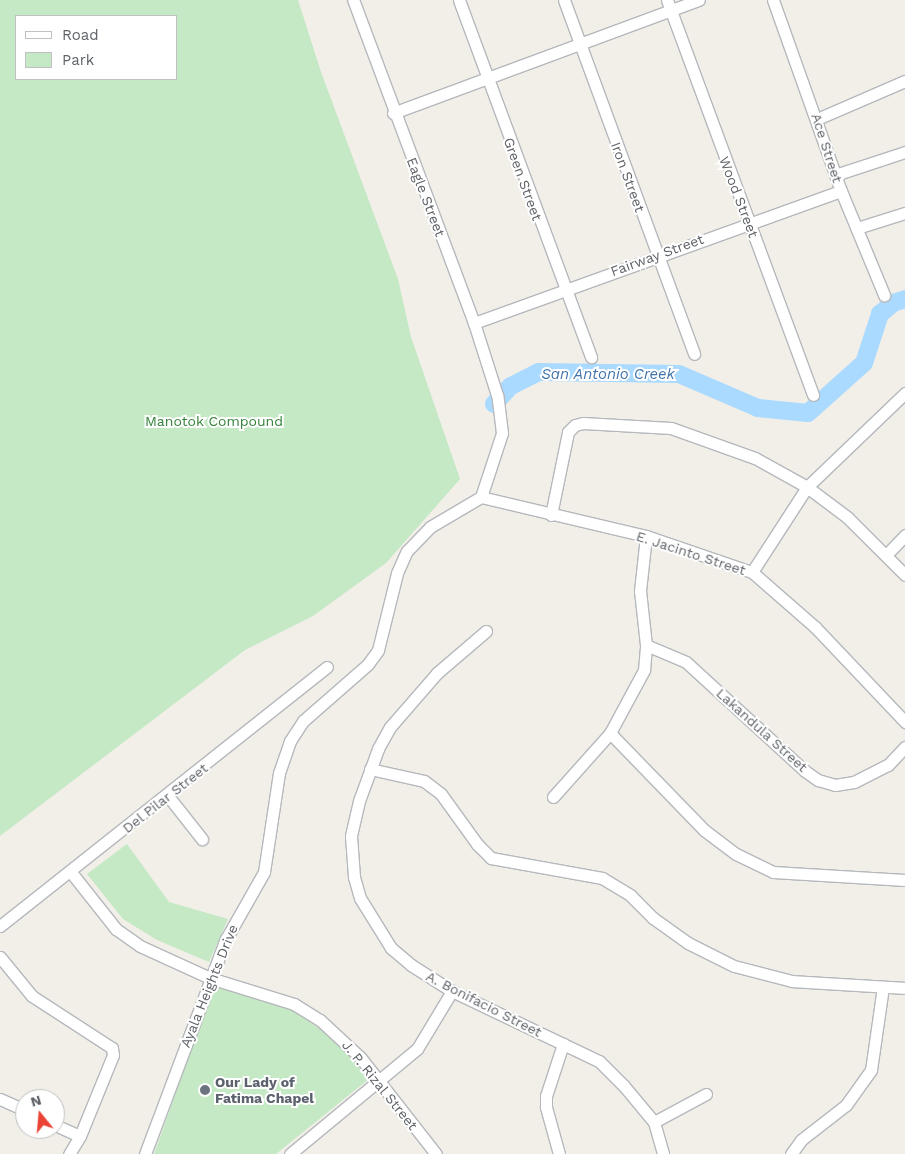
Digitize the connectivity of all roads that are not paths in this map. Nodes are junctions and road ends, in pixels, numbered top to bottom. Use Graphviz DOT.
graph roads {
  1 [pos="353,0"];
  2 [pos="459,0"];
  3 [pos="564,0"];
  4 [pos="700,0"];
  5 [pos="774,0"];
  6 [pos="668,5"];
  7 [pos="579,42"];
  8 [pos="487,79"];
  9 [pos="905,81"];
  10 [pos="393,113"];
  11 [pos="817,119"];
  12 [pos="905,152"];
  13 [pos="835,175"];
  14 [pos="841,191"];
  15 [pos="905,213"];
  16 [pos="748,222"];
  17 [pos="857,228"];
  18 [pos="657,255"];
  19 [pos="563,289"];
  20 [pos="884,295"];
  21 [pos="474,323"];
  22 [pos="694,354"];
  23 [pos="590,357"];
  24 [pos="905,393"];
  25 [pos="813,395"];
  26 [pos="807,487"];
  27 [pos="481,497"];
  28 [pos="551,515"];
  29 [pos="646,536"];
  30 [pos="905,536"];
  31 [pos="886,555"];
  32 [pos="752,572"];
  33 [pos="905,575"];
  34 [pos="486,631"];
  35 [pos="646,645"];
  36 [pos="327,667"];
  37 [pos="905,722"];
  38 [pos="610,733"];
  39 [pos="905,747"];
  40 [pos="370,769"];
  41 [pos="168,796"];
  42 [pos="553,797"];
  43 [pos="202,839"];
  44 [pos="70,871"];
  45 [pos="905,880"];
  46 [pos="0,926"];
  47 [pos="0,957"];
  48 [pos="210,978"];
  49 [pos="883,987"];
  50 [pos="905,988"];
  51 [pos="452,991"];
  52 [pos="564,1044"];
  53 [pos="380,1080"];
  54 [pos="706,1094"];
  55 [pos="0,1099"];
  56 [pos="15,1106"];
  57 [pos="654,1122"];
  58 [pos="65,1129"];
  59 [pos="80,1136"];
  60 [pos="68,1154"];
  61 [pos="145,1154"];
  62 [pos="290,1154"];
  63 [pos="436,1154"];
  64 [pos="559,1154"];
  65 [pos="663,1154"];
  66 [pos="791,1154"];
  1 -- 10 [label="street, Eagle Street"];
  2 -- 8 [label="street, Green Street"];
  3 -- 7 [label="street, Iron Street"];
  4 -- 6 [label="street"];
  5 -- 11 [label="street, Ace Street"];
  6 -- 7 [label="street"];
  6 -- 16 [label="street, Wood Street"];
  7 -- 8 [label="street"];
  7 -- 18 [label="street, Iron Street"];
  8 -- 10 [label="street"];
  8 -- 19 [label="street, Green Street"];
  9 -- 11 [label="street"];
  10 -- 21 [label="street, Eagle Street"];
  11 -- 13 [label="street, Ace Street"];
  12 -- 13 [label="street"];
  13 -- 14 [label="street, Ace Street"];
  14 -- 16 [label="street, Fairway Street"];
  14 -- 17 [label="street, Ace Street"];
  15 -- 17 [label="street"];
  16 -- 18 [label="street, Fairway Street"];
  16 -- 25 [label="street, Wood Street"];
  17 -- 20 [label="street, Ace Street"];
  18 -- 19 [label="street, Fairway Street"];
  18 -- 22 [label="street, Iron Street"];
  19 -- 21 [label="street, Fairway Street"];
  19 -- 23 [label="street, Green Street"];
  21 -- 27 [label="street, Eagle Street"];
  24 -- 26 [label="street"];
  26 -- 28 [label="street"];
  26 -- 31 [label="street"];
  26 -- 32 [label="street"];
  27 -- 28 [label="street, E. Jacinto Street"];
  27 -- 48 [label="street, Ayala Heights Drive"];
  28 -- 29 [label="street, E. Jacinto Street"];
  29 -- 32 [label="street, E. Jacinto Street"];
  29 -- 35 [label="street"];
  30 -- 31 [label="street"];
  31 -- 33 [label="street"];
  32 -- 37 [label="street, E. Jacinto Street"];
  34 -- 40 [label="street, A. Bonifacio Street"];
  35 -- 38 [label="street"];
  35 -- 39 [label="street, Lakandula Street"];
  36 -- 41 [label="street, Del Pilar Street"];
  38 -- 42 [label="street"];
  38 -- 45 [label="street"];
  40 -- 49 [label="street"];
  40 -- 51 [label="street, A. Bonifacio Street"];
  41 -- 43 [label="street"];
  41 -- 44 [label="street, Del Pilar Street"];
  44 -- 46 [label="street, Del Pilar Street"];
  44 -- 48 [label="street, J. P. Rizal Street"];
  47 -- 59 [label="street"];
  48 -- 53 [label="street, J. P. Rizal Street"];
  48 -- 61 [label="street, Ayala Heights Drive"];
  49 -- 50 [label="street"];
  49 -- 66 [label="street"];
  51 -- 52 [label="street, A. Bonifacio Street"];
  51 -- 53 [label="street"];
  52 -- 57 [label="street, A. Bonifacio Street"];
  52 -- 64 [label="street"];
  53 -- 62 [label="street"];
  53 -- 63 [label="street, J. P. Rizal Street"];
  54 -- 57 [label="street"];
  55 -- 56 [label="street"];
  57 -- 65 [label="street, A. Bonifacio Street"];
  58 -- 59 [label="street"];
  59 -- 60 [label="street"];
}
